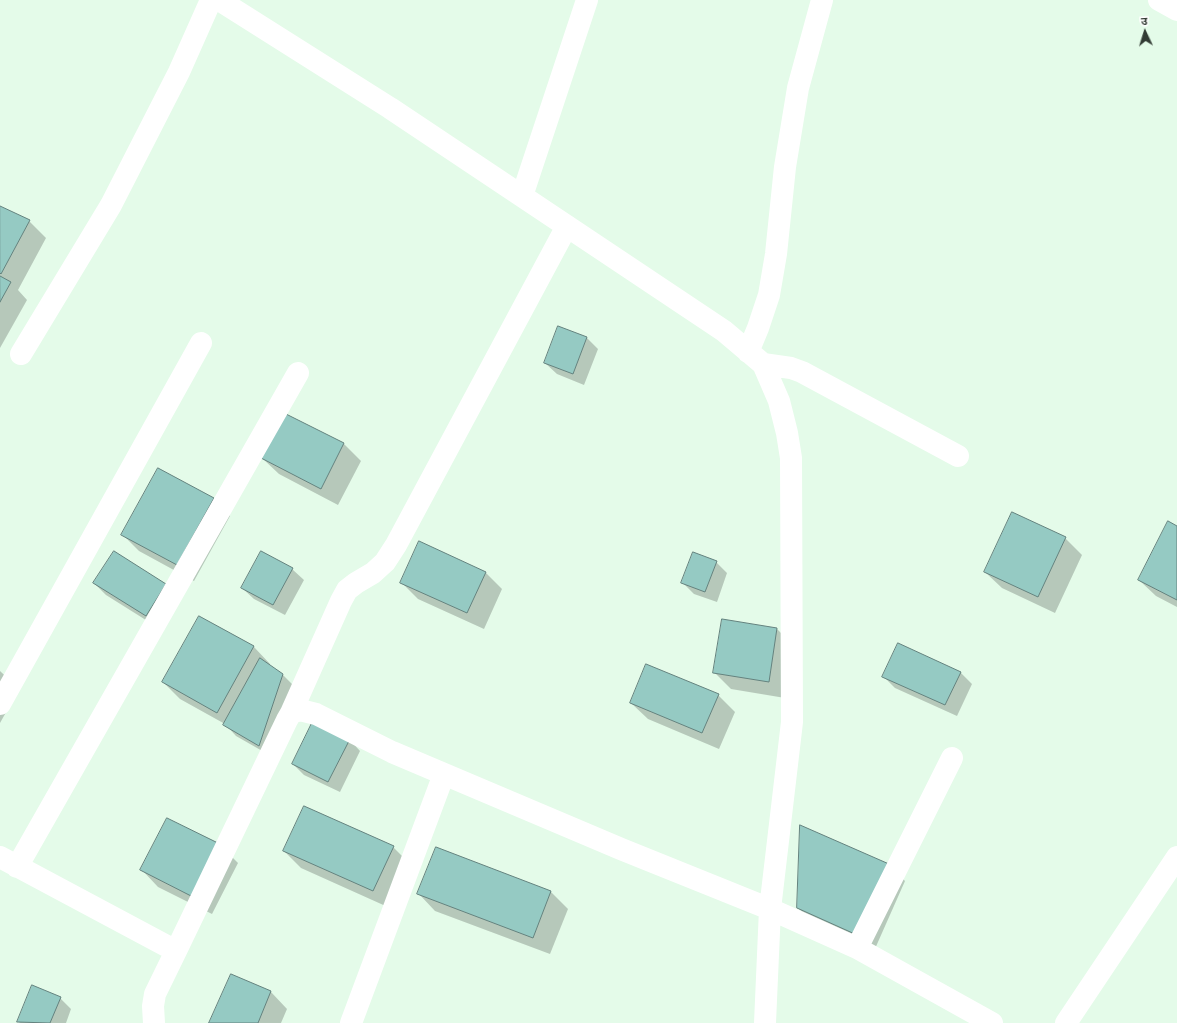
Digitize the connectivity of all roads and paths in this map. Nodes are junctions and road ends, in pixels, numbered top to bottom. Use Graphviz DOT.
graph roads {
  1 [pos="211,0"];
  2 [pos="219,0"];
  3 [pos="587,0"];
  4 [pos="822,0"];
  5 [pos="1159,0"];
  6 [pos="1177,10"];
  7 [pos="522,196"];
  8 [pos="567,226"];
  9 [pos="201,343"];
  10 [pos="21,354"];
  11 [pos="756,358"];
  12 [pos="298,373"];
  13 [pos="958,456"];
  14 [pos="0,704"];
  15 [pos="291,713"];
  16 [pos="952,758"];
  17 [pos="444,774"];
  18 [pos="1177,857"];
  19 [pos="8,862"];
  20 [pos="770,909"];
  21 [pos="856,948"];
  22 [pos="176,951"];
  23 [pos="158,1021"];
  24 [pos="351,1023"];
  25 [pos="764,1023"];
  26 [pos="992,1023"];
  27 [pos="1066,1023"];
  1 -- 10 [label="street"];
  2 -- 7 [label="street"];
  3 -- 7 [label="street"];
  4 -- 11 [label="street"];
  5 -- 6 [label="street"];
  7 -- 8 [label="street"];
  8 -- 11 [label="street"];
  8 -- 15 [label="street"];
  9 -- 14 [label="street"];
  11 -- 13 [label="street"];
  11 -- 20 [label="street"];
  12 -- 19 [label="street"];
  15 -- 17 [label="street"];
  15 -- 22 [label="street"];
  16 -- 21 [label="street"];
  17 -- 20 [label="street"];
  17 -- 24 [label="street"];
  18 -- 27 [label="street"];
  19 -- 22 [label="street"];
  20 -- 21 [label="street"];
  20 -- 25 [label="street"];
  21 -- 26 [label="street"];
  22 -- 23 [label="street"];
}
